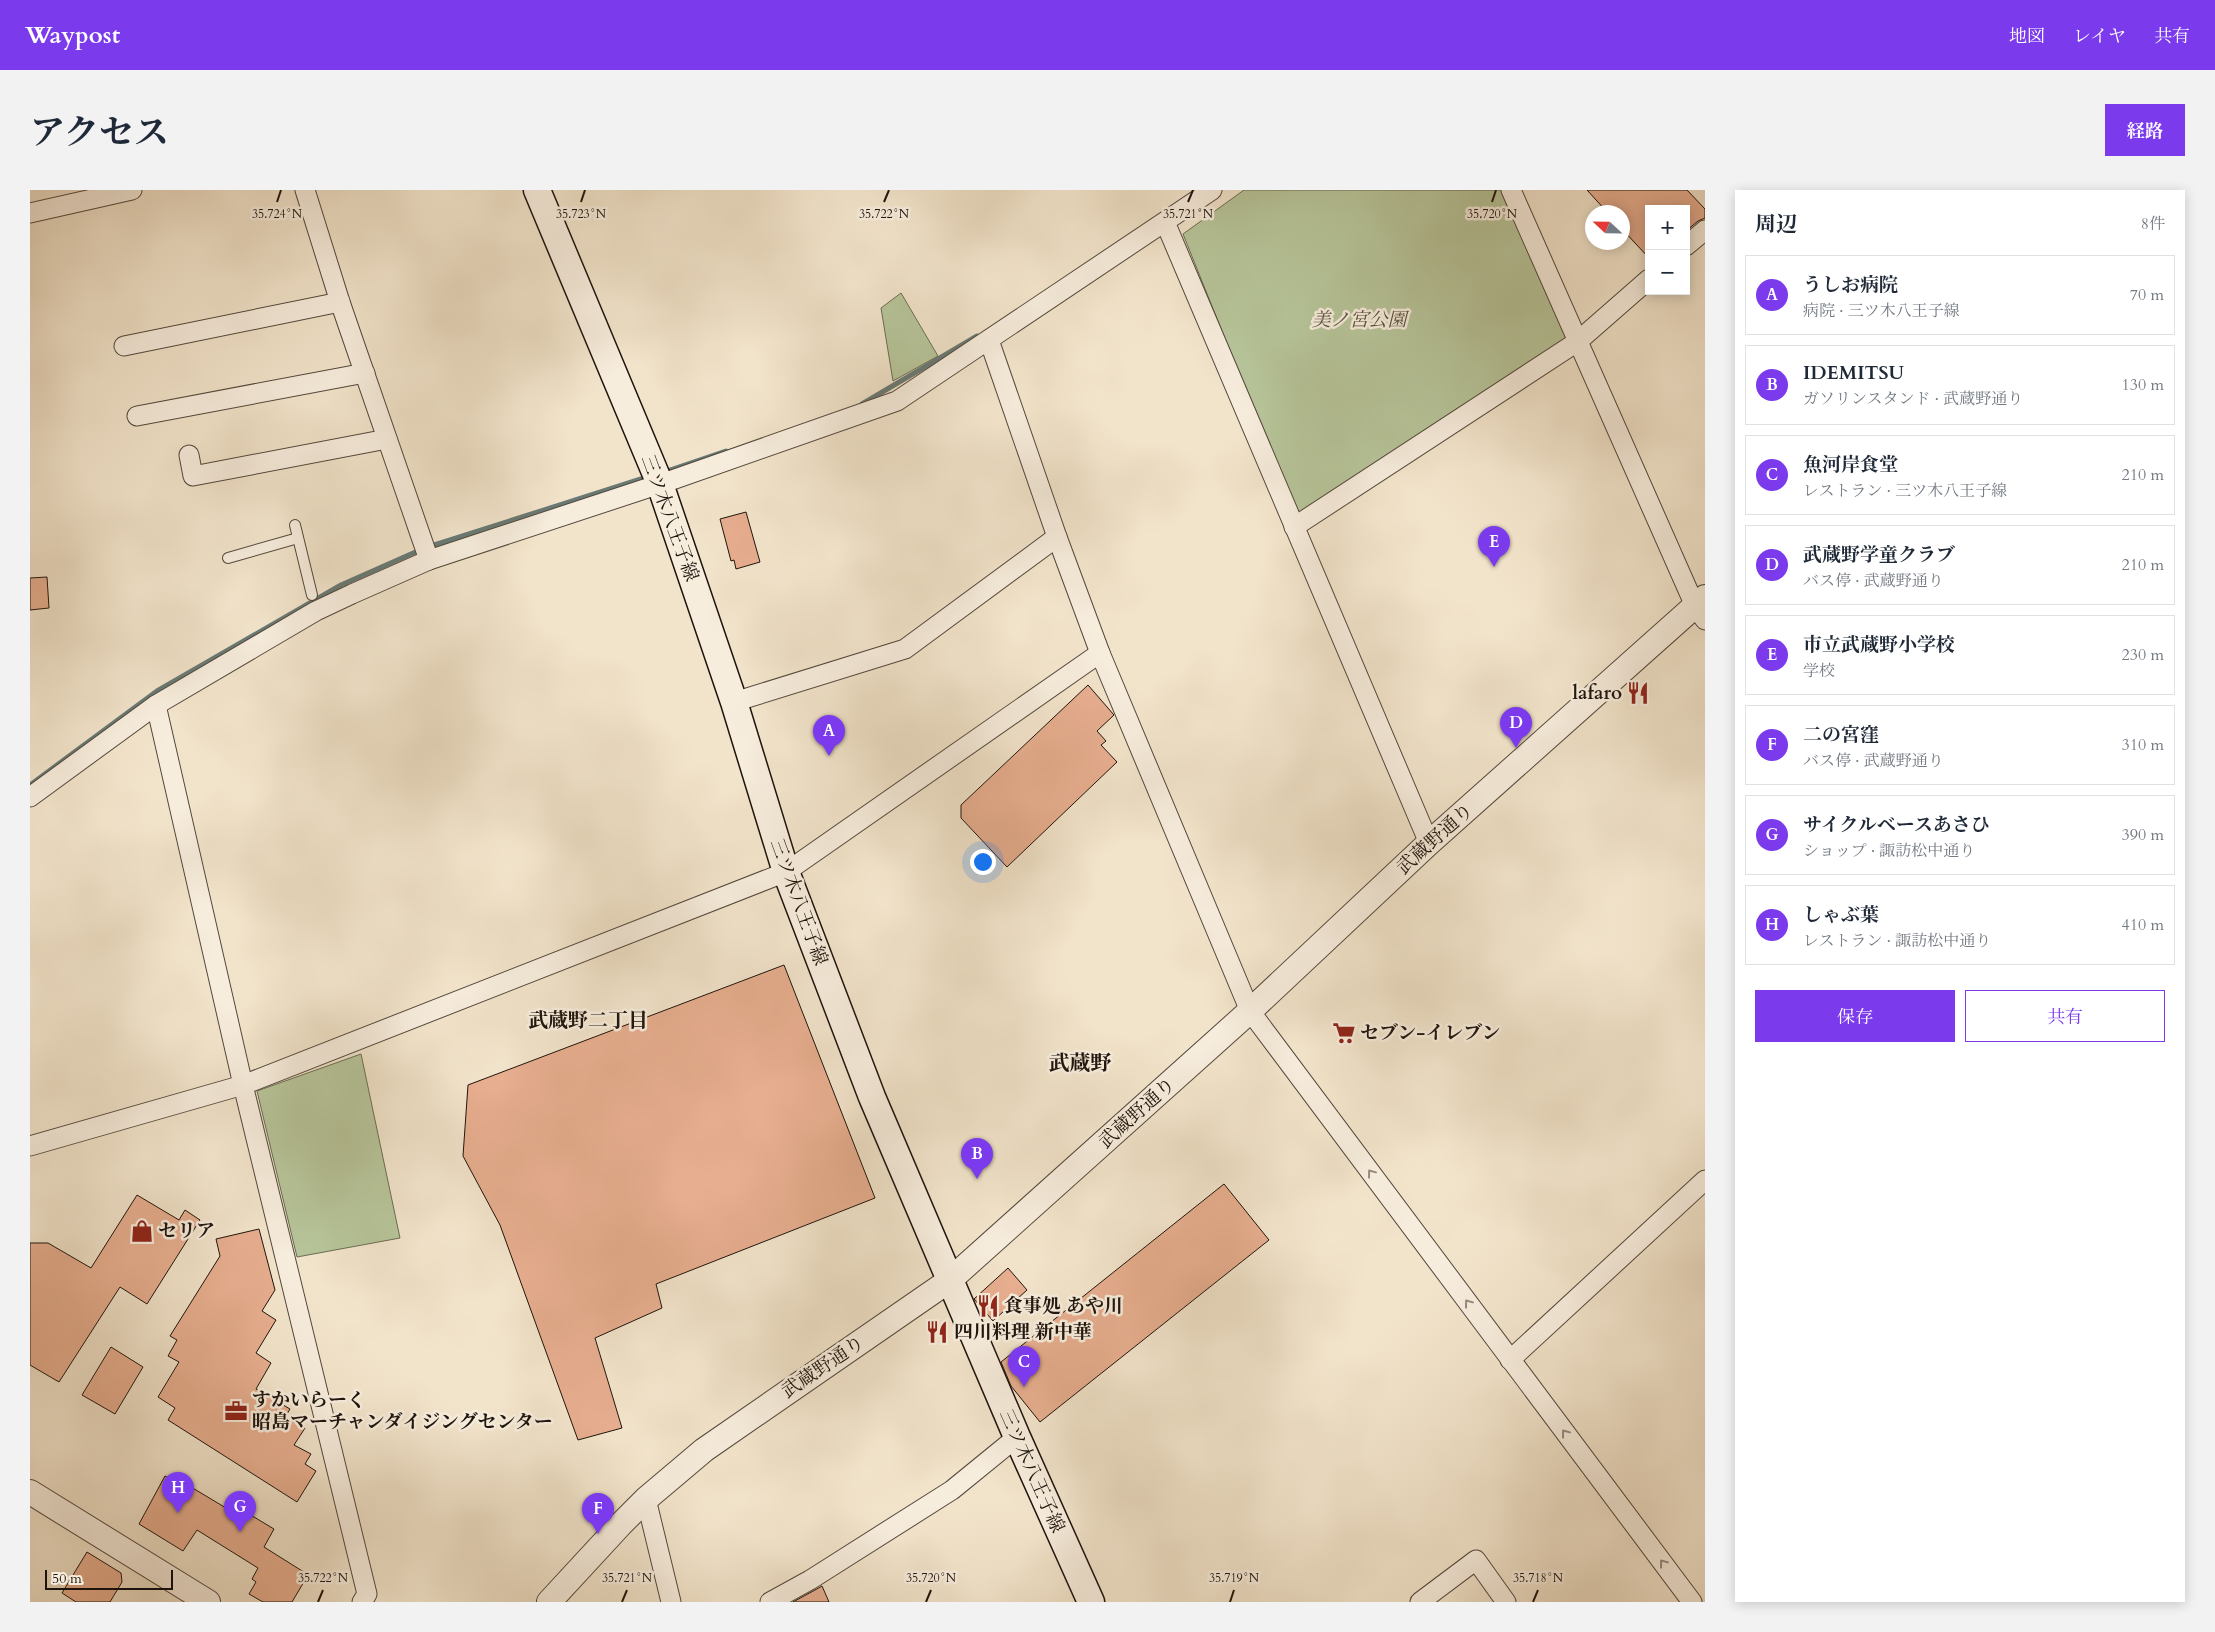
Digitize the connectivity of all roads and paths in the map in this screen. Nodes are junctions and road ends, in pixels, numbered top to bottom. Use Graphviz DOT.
graph roads {
  1 [pos="132,190"];
  2 [pos="305,190"];
  3 [pos="538,190"];
  4 [pos="1212,190"];
  5 [pos="1511,190"];
  6 [pos="30,213"];
  7 [pos="1165,222"];
  8 [pos="1705,230"];
  9 [pos="1690,243"];
  10 [pos="1645,283"];
  11 [pos="340,302"];
  12 [pos="989,340"];
  13 [pos="1578,342"];
  14 [pos="124,346"];
  15 [pos="364,373"];
  16 [pos="137,416"];
  17 [pos="387,439"];
  18 [pos="189,455"];
  19 [pos="660,484"];
  20 [pos="295,525"];
  21 [pos="1294,527"];
  22 [pos="1057,537"];
  23 [pos="298,538"];
  24 [pos="426,552"];
  25 [pos="228,558"];
  26 [pos="314,604"];
  27 [pos="1702,608"];
  28 [pos="1100,653"];
  29 [pos="734,702"];
  30 [pos="156,706"];
  31 [pos="30,797"];
  32 [pos="1429,844"];
  33 [pos="786,872"];
  34 [pos="1250,1011"];
  35 [pos="243,1085"];
  36 [pos="30,1146"];
  37 [pos="1705,1180"];
  38 [pos="950,1280"];
  39 [pos="1510,1360"];
  40 [pos="1017,1437"];
  41 [pos="30,1492"];
  42 [pos="646,1499"];
  43 [pos="208,1602"];
  44 [pos="362,1602"];
  45 [pos="549,1602"];
  46 [pos="671,1602"];
  47 [pos="770,1602"];
  48 [pos="1091,1602"];
  49 [pos="1420,1602"];
  50 [pos="1506,1602"];
  51 [pos="1692,1602"];
  1 -- 6 [label="street"];
  2 -- 11 [label="street"];
  3 -- 19 [label="main road, 三ツ木八王子線"];
  4 -- 7 [label="street"];
  5 -- 13 [label="street"];
  7 -- 12 [label="street"];
  7 -- 21 [label="street"];
  8 -- 9 [label="street"];
  10 -- 13 [label="street"];
  11 -- 14 [label="street"];
  11 -- 15 [label="street"];
  12 -- 19 [label="street"];
  12 -- 22 [label="street"];
  13 -- 21 [label="street"];
  13 -- 27 [label="street"];
  15 -- 16 [label="street"];
  15 -- 17 [label="street"];
  17 -- 18 [label="street"];
  17 -- 24 [label="street"];
  19 -- 24 [label="street"];
  19 -- 29 [label="main road, 三ツ木八王子線"];
  20 -- 23 [label="lane"];
  21 -- 32 [label="street"];
  22 -- 28 [label="street"];
  22 -- 29 [label="street"];
  23 -- 25 [label="lane"];
  23 -- 26 [label="lane"];
  24 -- 26 [label="street"];
  26 -- 30 [label="street"];
  27 -- 32 [label="street, 武蔵野通り"];
  28 -- 33 [label="street"];
  28 -- 34 [label="street"];
  29 -- 33 [label="main road, 三ツ木八王子線"];
  30 -- 31 [label="street"];
  30 -- 35 [label="street"];
  32 -- 34 [label="street, 武蔵野通り"];
  33 -- 35 [label="street"];
  33 -- 38 [label="main road, 三ツ木八王子線"];
  34 -- 38 [label="street, 武蔵野通り"];
  39 -- 34 [label="street, one-way"];
  35 -- 36 [label="street"];
  35 -- 44 [label="street"];
  37 -- 39 [label="street"];
  38 -- 40 [label="main road, 三ツ木八王子線"];
  38 -- 42 [label="street, 武蔵野通り"];
  51 -- 39 [label="street, one-way"];
  40 -- 47 [label="street"];
  40 -- 48 [label="main road, 三ツ木八王子線"];
  41 -- 43 [label="street"];
  42 -- 45 [label="street, 武蔵野通り"];
  42 -- 46 [label="street"];
  49 -- 50 [label="street"];
}
